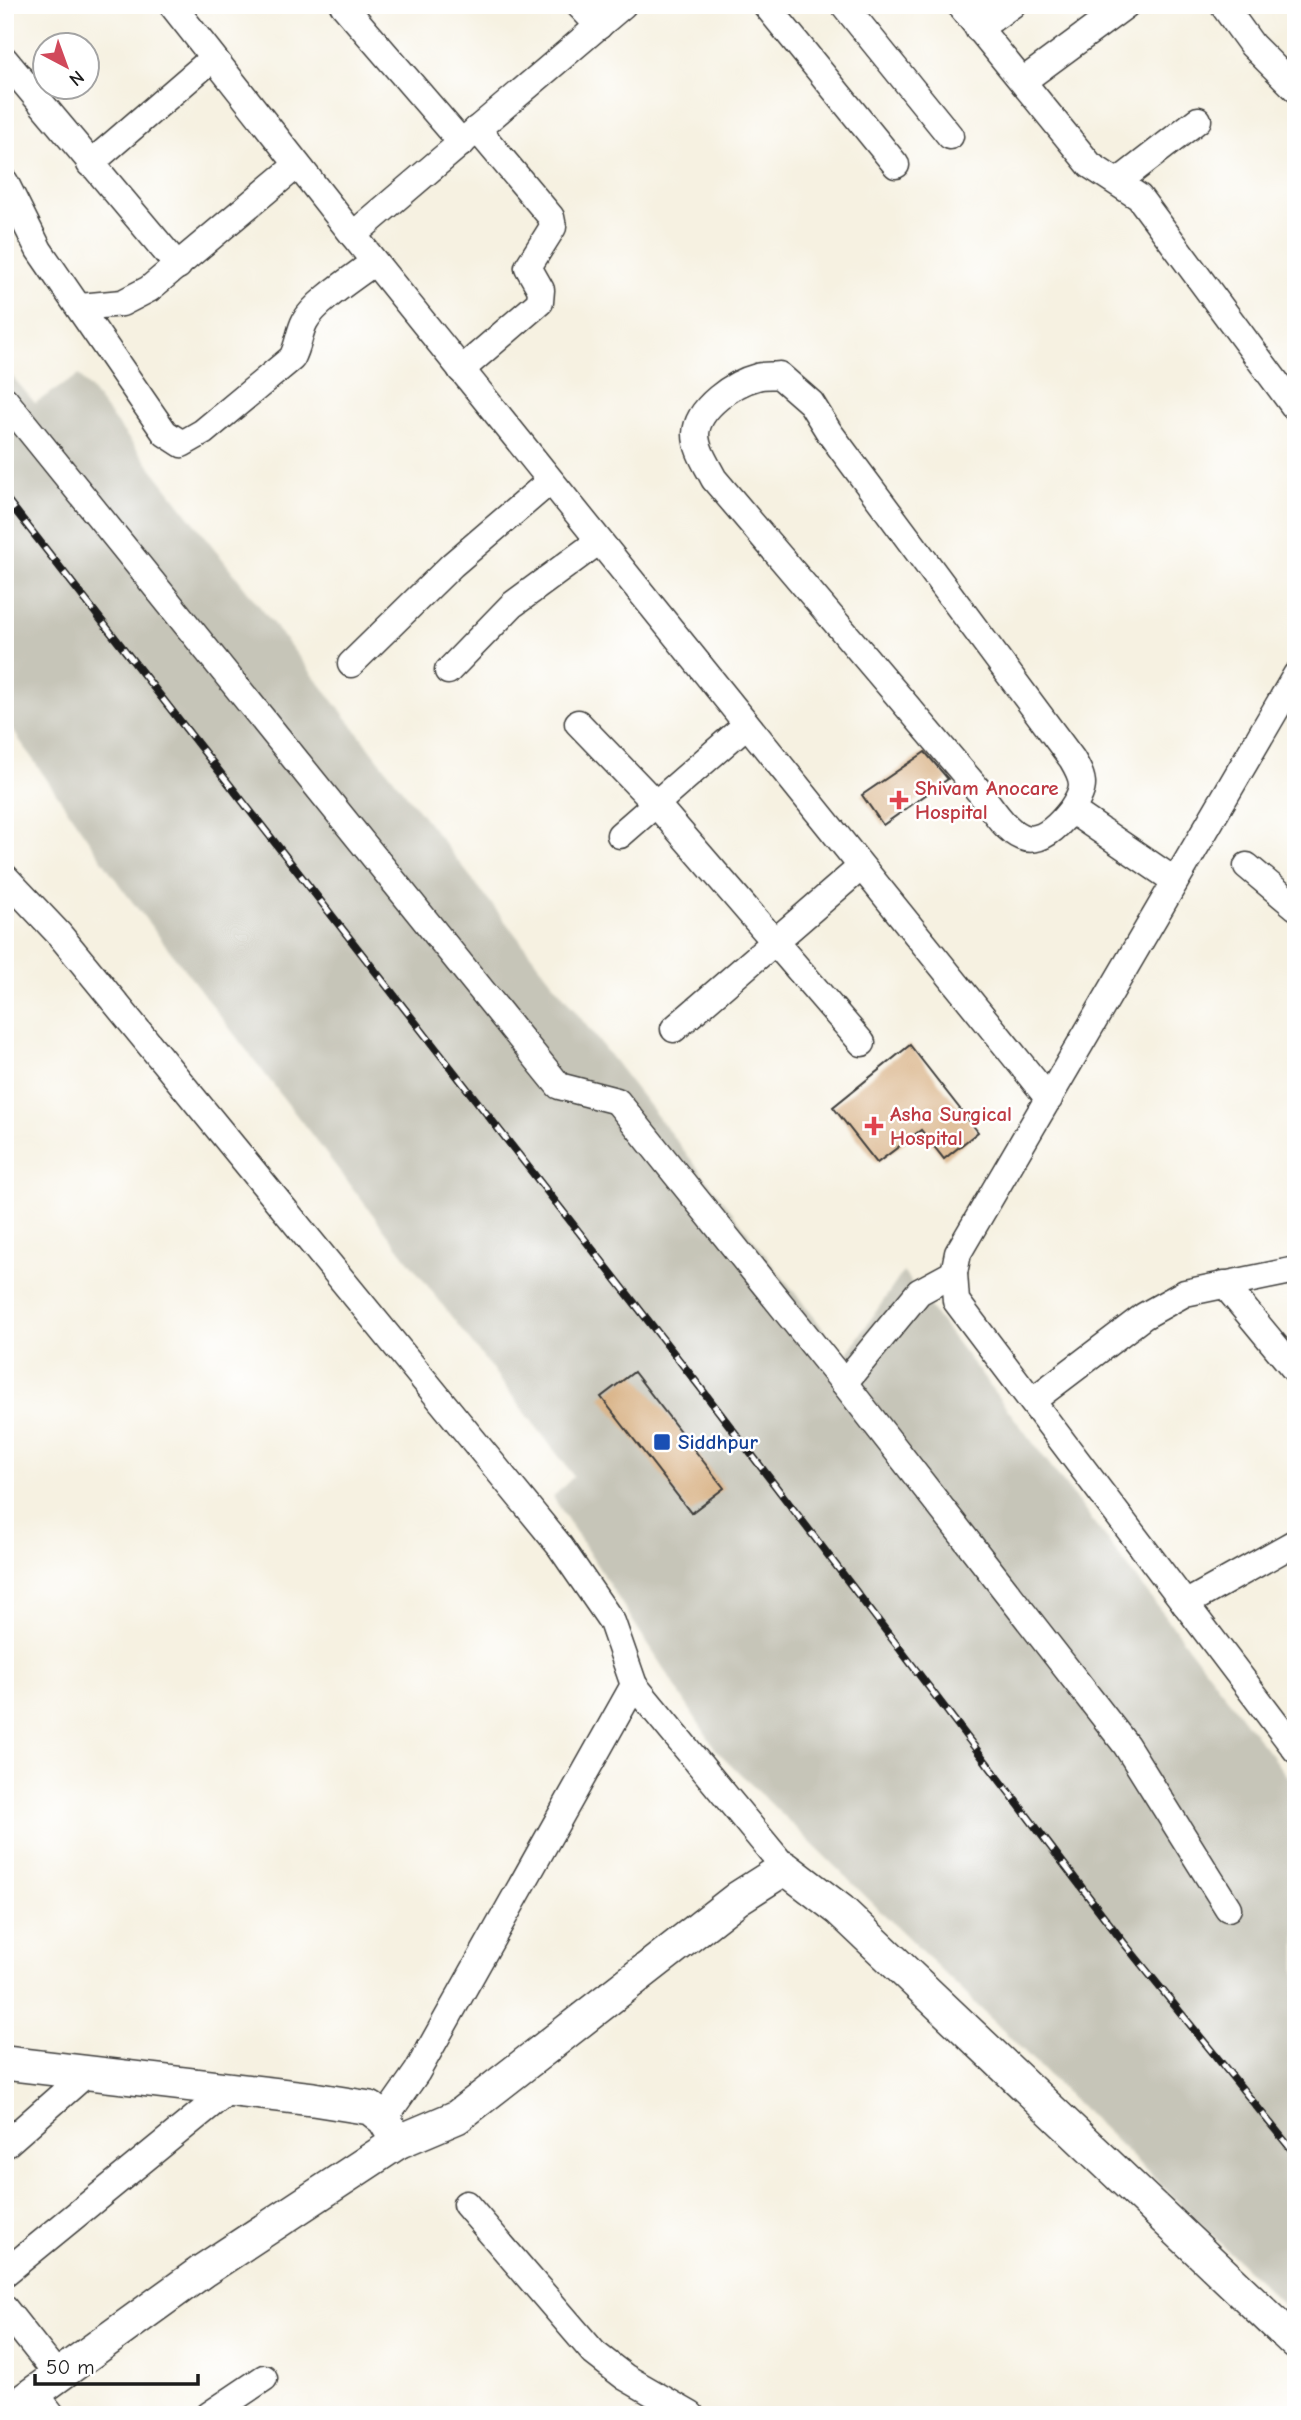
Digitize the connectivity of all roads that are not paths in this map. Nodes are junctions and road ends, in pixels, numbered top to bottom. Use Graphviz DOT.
graph roads {
  1 [pos="172,5"];
  2 [pos="343,5"];
  3 [pos="579,5"];
  4 [pos="624,5"];
  5 [pos="766,5"];
  6 [pos="844,5"];
  7 [pos="960,5"];
  8 [pos="1012,5"];
  9 [pos="1126,5"];
  10 [pos="1223,5"];
  11 [pos="598,26"];
  12 [pos="978,29"];
  13 [pos="213,58"];
  14 [pos="5,61"];
  15 [pos="1023,81"];
  16 [pos="1296,89"];
  17 [pos="1198,120"];
  18 [pos="470,136"];
  19 [pos="950,136"];
  20 [pos="90,164"];
  21 [pos="297,165"];
  22 [pos="896,165"];
  23 [pos="5,182"];
  24 [pos="1118,182"];
  25 [pos="353,235"];
  26 [pos="374,262"];
  27 [pos="178,266"];
  28 [pos="80,307"];
  29 [pos="461,370"];
  30 [pos="5,400"];
  31 [pos="1296,409"];
  32 [pos="550,481"];
  33 [pos="599,541"];
  34 [pos="351,664"];
  35 [pos="448,671"];
  36 [pos="1296,675"];
  37 [pos="578,723"];
  38 [pos="746,726"];
  39 [pos="656,804"];
  40 [pos="1071,810"];
  41 [pos="620,835"];
  42 [pos="1247,866"];
  43 [pos="861,867"];
  44 [pos="5,877"];
  45 [pos="1175,881"];
  46 [pos="1296,907"];
  47 [pos="776,941"];
  48 [pos="674,1029"];
  49 [pos="862,1043"];
  50 [pos="1049,1099"];
  51 [pos="1296,1270"];
  52 [pos="954,1273"];
  53 [pos="1224,1284"];
  54 [pos="1296,1371"];
  55 [pos="844,1383"];
  56 [pos="1032,1401"];
  57 [pos="1296,1542"];
  58 [pos="1185,1604"];
  59 [pos="634,1685"];
  60 [pos="1296,1750"];
  61 [pos="785,1868"];
  62 [pos="1228,1908"];
  63 [pos="5,2063"];
  64 [pos="88,2073"];
  65 [pos="230,2089"];
  66 [pos="391,2131"];
  67 [pos="5,2145"];
  68 [pos="466,2203"];
  69 [pos="5,2273"];
  70 [pos="5,2309"];
  71 [pos="1296,2343"];
  72 [pos="264,2378"];
  73 [pos="48,2394"];
  74 [pos="5,2414"];
  75 [pos="209,2415"];
  76 [pos="691,2415"];
  1 -- 13 [label="street"];
  2 -- 18 [label="street"];
  3 -- 11 [label="street"];
  4 -- 11 [label="street"];
  5 -- 22 [label="street"];
  6 -- 19 [label="street"];
  7 -- 12 [label="street"];
  8 -- 12 [label="street"];
  9 -- 15 [label="street"];
  10 -- 16 [label="street"];
  11 -- 18 [label="street"];
  12 -- 15 [label="street"];
  13 -- 20 [label="street"];
  13 -- 21 [label="street"];
  14 -- 20 [label="street"];
  15 -- 24 [label="street"];
  17 -- 24 [label="street"];
  18 -- 25 [label="street"];
  18 -- 29 [label="street"];
  20 -- 27 [label="street"];
  21 -- 25 [label="street"];
  21 -- 27 [label="street"];
  23 -- 28 [label="street"];
  24 -- 31 [label="street"];
  25 -- 26 [label="street"];
  26 -- 28 [label="street"];
  26 -- 29 [label="street"];
  27 -- 28 [label="street"];
  29 -- 32 [label="street"];
  30 -- 55 [label="street"];
  32 -- 33 [label="street"];
  32 -- 34 [label="street"];
  33 -- 35 [label="street"];
  33 -- 38 [label="street"];
  36 -- 45 [label="street"];
  37 -- 39 [label="street"];
  38 -- 39 [label="street"];
  38 -- 43 [label="street"];
  39 -- 41 [label="street"];
  39 -- 47 [label="street"];
  40 -- 40 [label="street"];
  40 -- 45 [label="street"];
  42 -- 46 [label="street"];
  43 -- 47 [label="street"];
  43 -- 50 [label="street"];
  44 -- 59 [label="street"];
  45 -- 50 [label="street"];
  47 -- 48 [label="street"];
  47 -- 49 [label="street"];
  50 -- 52 [label="street"];
  51 -- 53 [label="street"];
  52 -- 55 [label="street"];
  52 -- 56 [label="street"];
  53 -- 54 [label="street"];
  53 -- 56 [label="street"];
  55 -- 62 [label="street"];
  56 -- 58 [label="street"];
  57 -- 58 [label="street"];
  58 -- 60 [label="street"];
  59 -- 61 [label="street"];
  59 -- 66 [label="street"];
  61 -- 66 [label="main road"];
  61 -- 71 [label="main road"];
  63 -- 64 [label="main road"];
  64 -- 65 [label="main road"];
  64 -- 67 [label="street"];
  65 -- 66 [label="main road"];
  65 -- 69 [label="street"];
  66 -- 73 [label="main road"];
  68 -- 76 [label="street"];
  70 -- 73 [label="street"];
  72 -- 75 [label="street"];
  73 -- 74 [label="main road"];
}
